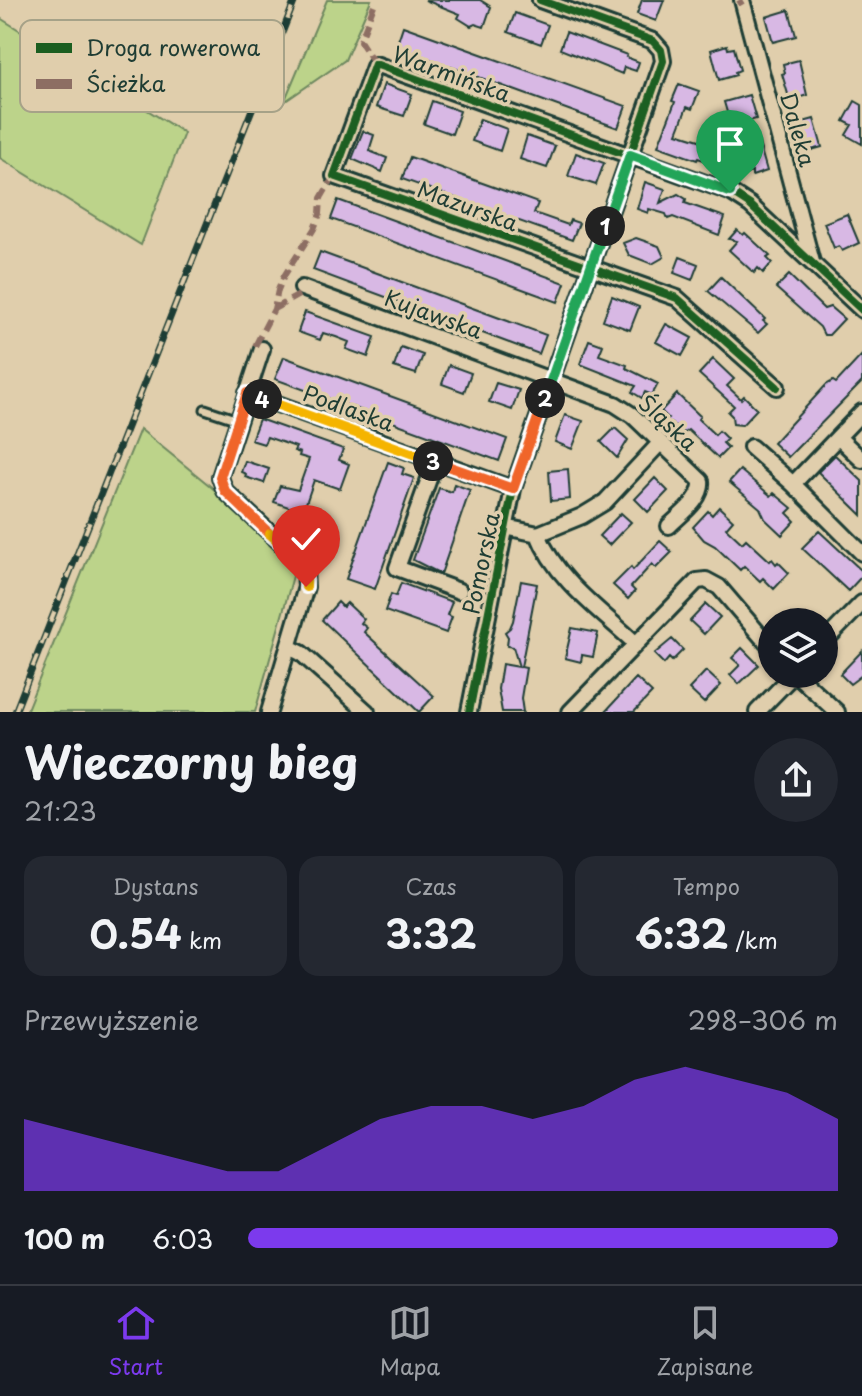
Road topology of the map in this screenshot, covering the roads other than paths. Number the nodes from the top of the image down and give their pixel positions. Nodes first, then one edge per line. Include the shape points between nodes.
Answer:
1 (540, 0) edge
2 (742, 2) edge
3 (630, 155) junction
4 (334, 176) joint
5 (799, 212) junction
6 (774, 227) junction
7 (813, 264) junction
8 (591, 268) junction
9 (302, 288) dead end
10 (862, 310) edge
11 (262, 349) dead end
12 (552, 379) junction
13 (777, 387) dead end
14 (247, 393) junction
15 (205, 409) dead end
16 (862, 412) edge
17 (238, 420) junction
18 (838, 437) junction
19 (660, 443) junction
20 (751, 447) dead end
21 (862, 460) edge
22 (435, 462) junction
23 (793, 484) junction
24 (513, 489) junction
25 (669, 526) dead end
26 (505, 527) junction
27 (538, 534) junction
28 (862, 553) edge
29 (459, 591) dead end
30 (862, 603) edge
31 (838, 628) edge
32 (758, 633) edge
33 (635, 643) junction
34 (289, 647) junction
35 (781, 688) edge
36 (810, 688) edge
37 (269, 712) edge
38 (367, 712) edge
39 (469, 712) edge
40 (570, 712) edge
41 (757, 712) edge
42 (837, 712) edge

1 - 3 street, Pomorska via 653,41 661,50 663,61
2 - 5 street, Daleka
3 - 4 street, Warmińska via 375,64
3 - 6 street via 730,192
3 - 8 street, Pomorska
4 - 8 street, Mazurska
5 - 6 street via 790,224
5 - 7 street, Daleka
6 - 7 street
7 - 10 street
8 - 12 street, Pomorska
8 - 13 street, Mazurska via 677,298
9 - 12 street, Kujawska
11 - 14 street
12 - 19 street, Śląska via 615,404
12 - 24 street, Pomorska
14 - 17 street
14 - 22 street, Podlaska
15 - 17 lane
16 - 18 street
17 - 34 street via 221,469 222,484 305,570 306,587
18 - 21 street
18 - 23 street
19 - 25 street, Śląska via 702,487
19 - 27 street via 605,502
20 - 23 street
22 - 24 street, Podlaska
22 - 29 street via 397,568
23 - 28 street
24 - 26 street, Pomorska
26 - 27 street
26 - 39 street, Pomorska
27 - 33 street via 560,571
30 - 31 street
32 - 33 street via 719,587 706,580 690,587
33 - 40 street
34 - 37 street
34 - 38 street
35 - 41 street
36 - 42 street

